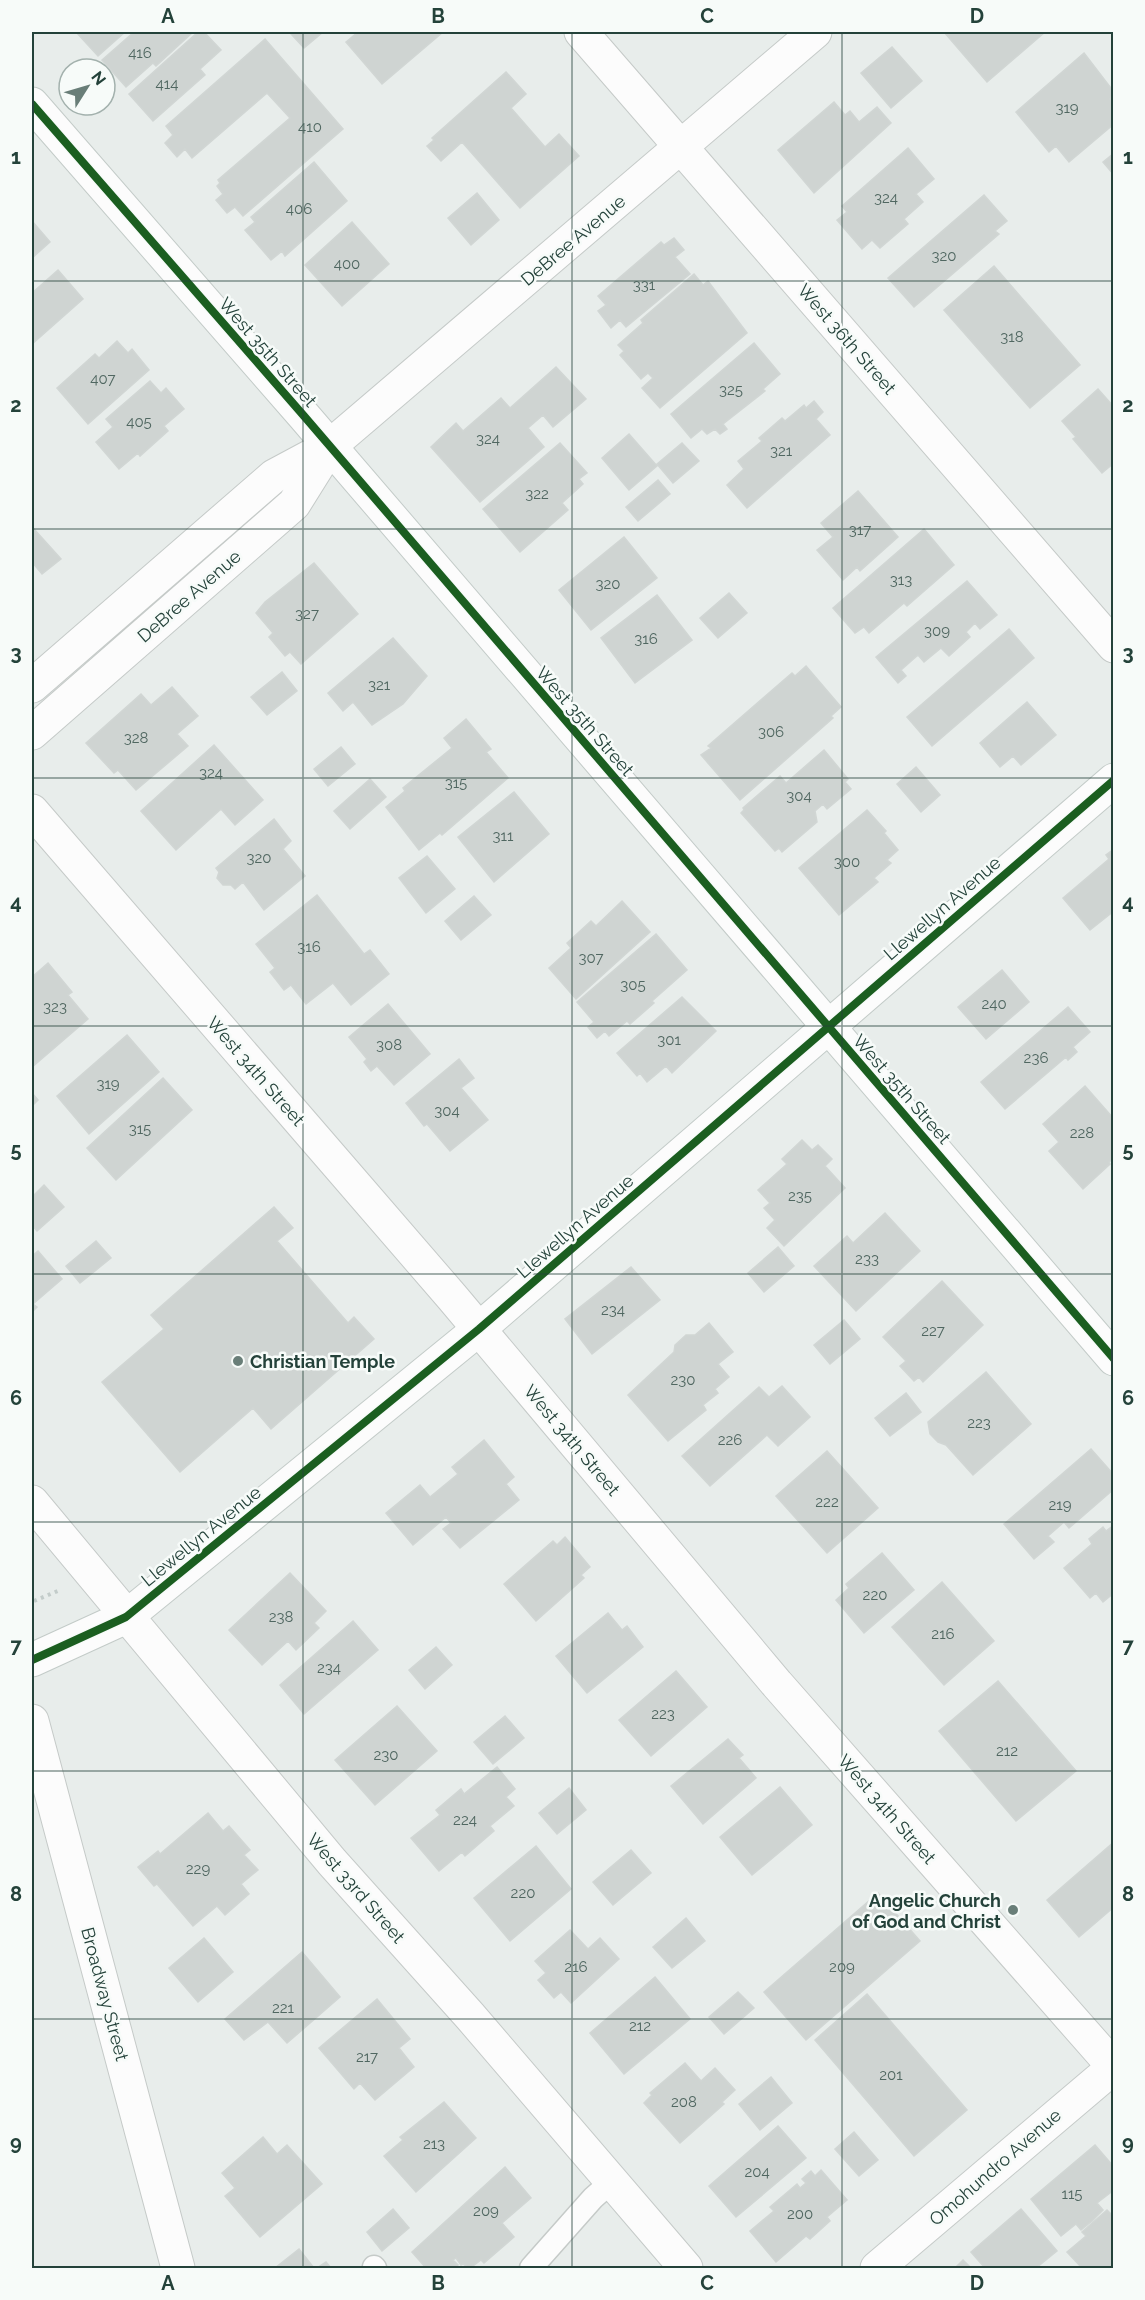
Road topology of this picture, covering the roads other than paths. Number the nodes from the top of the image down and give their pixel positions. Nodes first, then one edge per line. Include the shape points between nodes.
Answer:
1 (581, 32) edge
2 (815, 32) edge
3 (32, 104) edge
4 (682, 148) junction
5 (330, 446) junction
6 (1113, 646) edge
7 (32, 686) edge
8 (32, 733) edge
9 (1113, 780) edge
10 (32, 811) edge
11 (828, 1026) junction
12 (479, 1329) junction
13 (1113, 1359) edge
14 (32, 1502) edge
15 (126, 1617) junction
16 (32, 1660) edge
17 (32, 1721) edge
18 (1113, 2067) edge
19 (611, 2182) junction
20 (178, 2268) edge
21 (531, 2268) edge
22 (686, 2268) edge
23 (877, 2268) edge

1 - 4 street, West 36th Street
2 - 4 street, DeBree Avenue
3 - 5 street, West 35th Street
4 - 5 street, DeBree Avenue
4 - 6 street, West 36th Street
5 - 7 street, DeBree Avenue via 274,476
5 - 8 street, DeBree Avenue via 294,504
5 - 11 street, West 35th Street
9 - 11 street, Llewellyn Avenue
10 - 12 street, West 34th Street
11 - 12 street, Llewellyn Avenue
11 - 13 street, West 35th Street
12 - 15 street, Llewellyn Avenue
12 - 18 street, West 34th Street via 777,1684
14 - 15 street, West 33rd Street
15 - 16 street, Llewellyn Avenue
15 - 19 street, West 33rd Street via 332,1862
17 - 20 street, Broadway Street
18 - 23 street, Omohundro Avenue
19 - 21 lane
19 - 22 street, West 33rd Street

